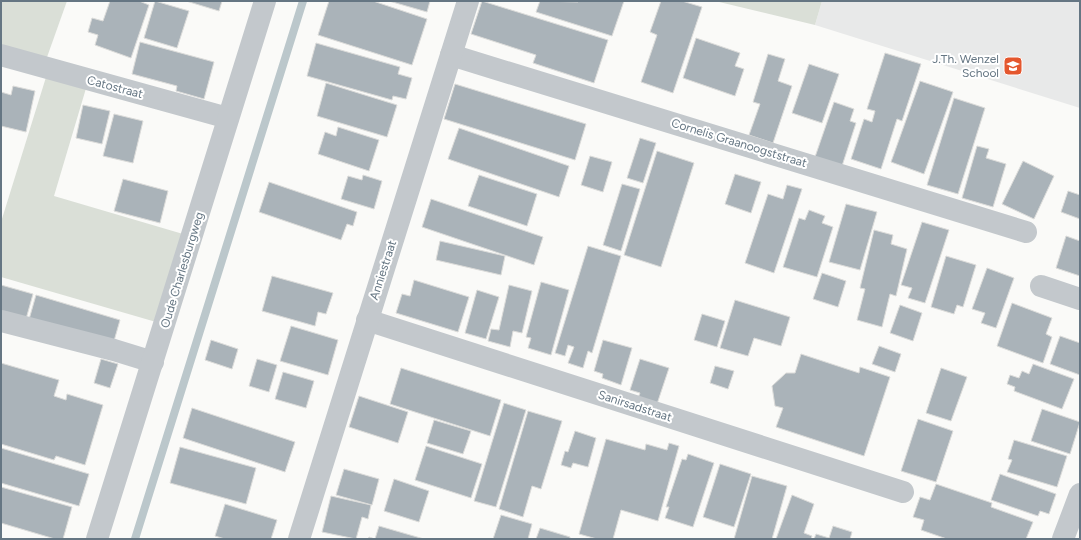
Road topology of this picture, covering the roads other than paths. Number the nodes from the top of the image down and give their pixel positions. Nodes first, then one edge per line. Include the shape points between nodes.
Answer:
1 (264, 1) edge
2 (468, 1) edge
3 (451, 55) junction
4 (1, 56) edge
5 (228, 118) junction
6 (1026, 232) dead end
7 (1041, 286) dead end
8 (1080, 299) edge
9 (367, 320) junction
10 (1, 321) edge
11 (153, 362) junction
12 (903, 492) dead end
13 (1080, 494) edge
14 (97, 539) edge
15 (298, 539) edge
16 (1063, 539) edge

1 - 5 street, Oude Charlesburgweg
2 - 3 street, Anniestraat
3 - 6 street, Cornelis Graanoogststraat
3 - 9 street, Anniestraat
4 - 5 street, Catostraat
5 - 11 street, Oude Charlesburgweg
7 - 8 street
9 - 12 street, Sanirsadstraat
9 - 15 street, Anniestraat
10 - 11 street
11 - 14 street, Oude Charlesburgweg
13 - 16 street

